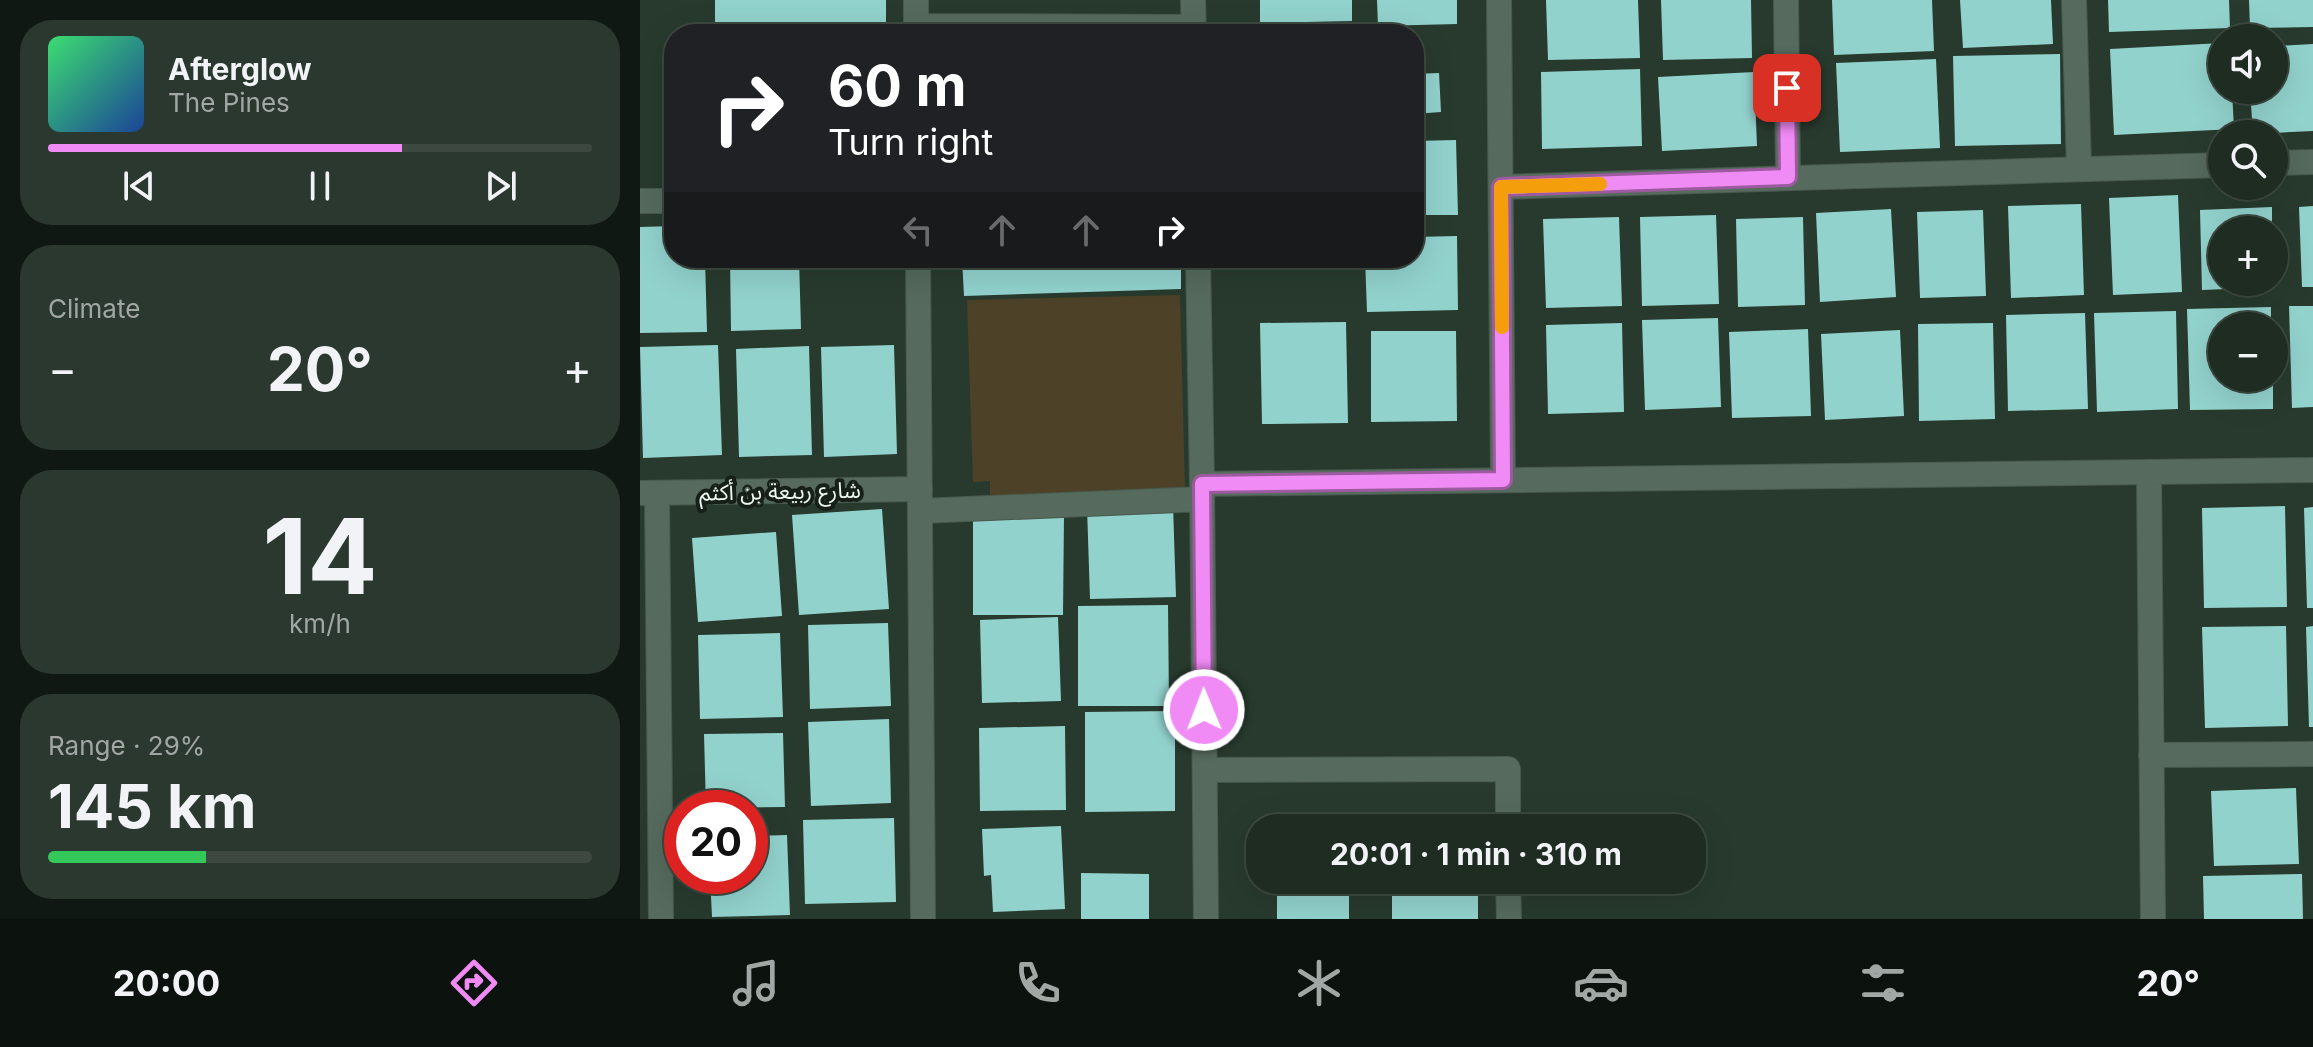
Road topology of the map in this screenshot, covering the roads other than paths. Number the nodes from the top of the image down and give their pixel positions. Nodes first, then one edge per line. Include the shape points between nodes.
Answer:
1 (916, 0) edge
2 (1193, 0) edge
3 (1499, 0) edge
4 (1786, 0) edge
5 (2074, 0) edge
6 (916, 24) edge
7 (1194, 24) edge
8 (2313, 162) edge
9 (2288, 163) edge
10 (2208, 165) edge
11 (2079, 169) junction
12 (1788, 177) junction
13 (1501, 187) junction
14 (640, 201) edge
15 (664, 201) edge
16 (918, 268) edge
17 (1198, 268) edge
18 (2313, 470) edge
19 (2149, 474) junction
20 (1503, 480) junction
21 (1202, 491) junction
22 (649, 493) edge
23 (920, 500) junction
24 (2313, 754) edge
25 (2151, 755) junction
26 (1205, 770) junction
27 (1508, 814) edge
28 (1508, 894) edge
29 (661, 919) edge
30 (923, 919) edge
31 (1206, 919) edge
32 (1509, 919) edge
33 (2153, 919) edge

1 - 6 lane
2 - 7 lane
3 - 13 lane
4 - 12 lane
5 - 11 lane
8 - 9 lane
10 - 11 lane
11 - 12 lane
12 - 13 lane
13 - 20 lane
14 - 15 lane
16 - 23 lane
17 - 21 lane
18 - 19 lane, شارع ربيعة بن أكثم
19 - 20 lane, شارع ربيعة بن أكثم
19 - 25 lane
20 - 21 lane, شارع ربيعة بن أكثم
21 - 23 lane, شارع ربيعة بن أكثم
21 - 26 lane
22 - 23 lane, شارع ربيعة بن أكثم
22 - 29 lane
23 - 30 lane
24 - 25 lane
25 - 33 lane
26 - 27 lane via 1508,769
26 - 31 lane
28 - 32 lane

